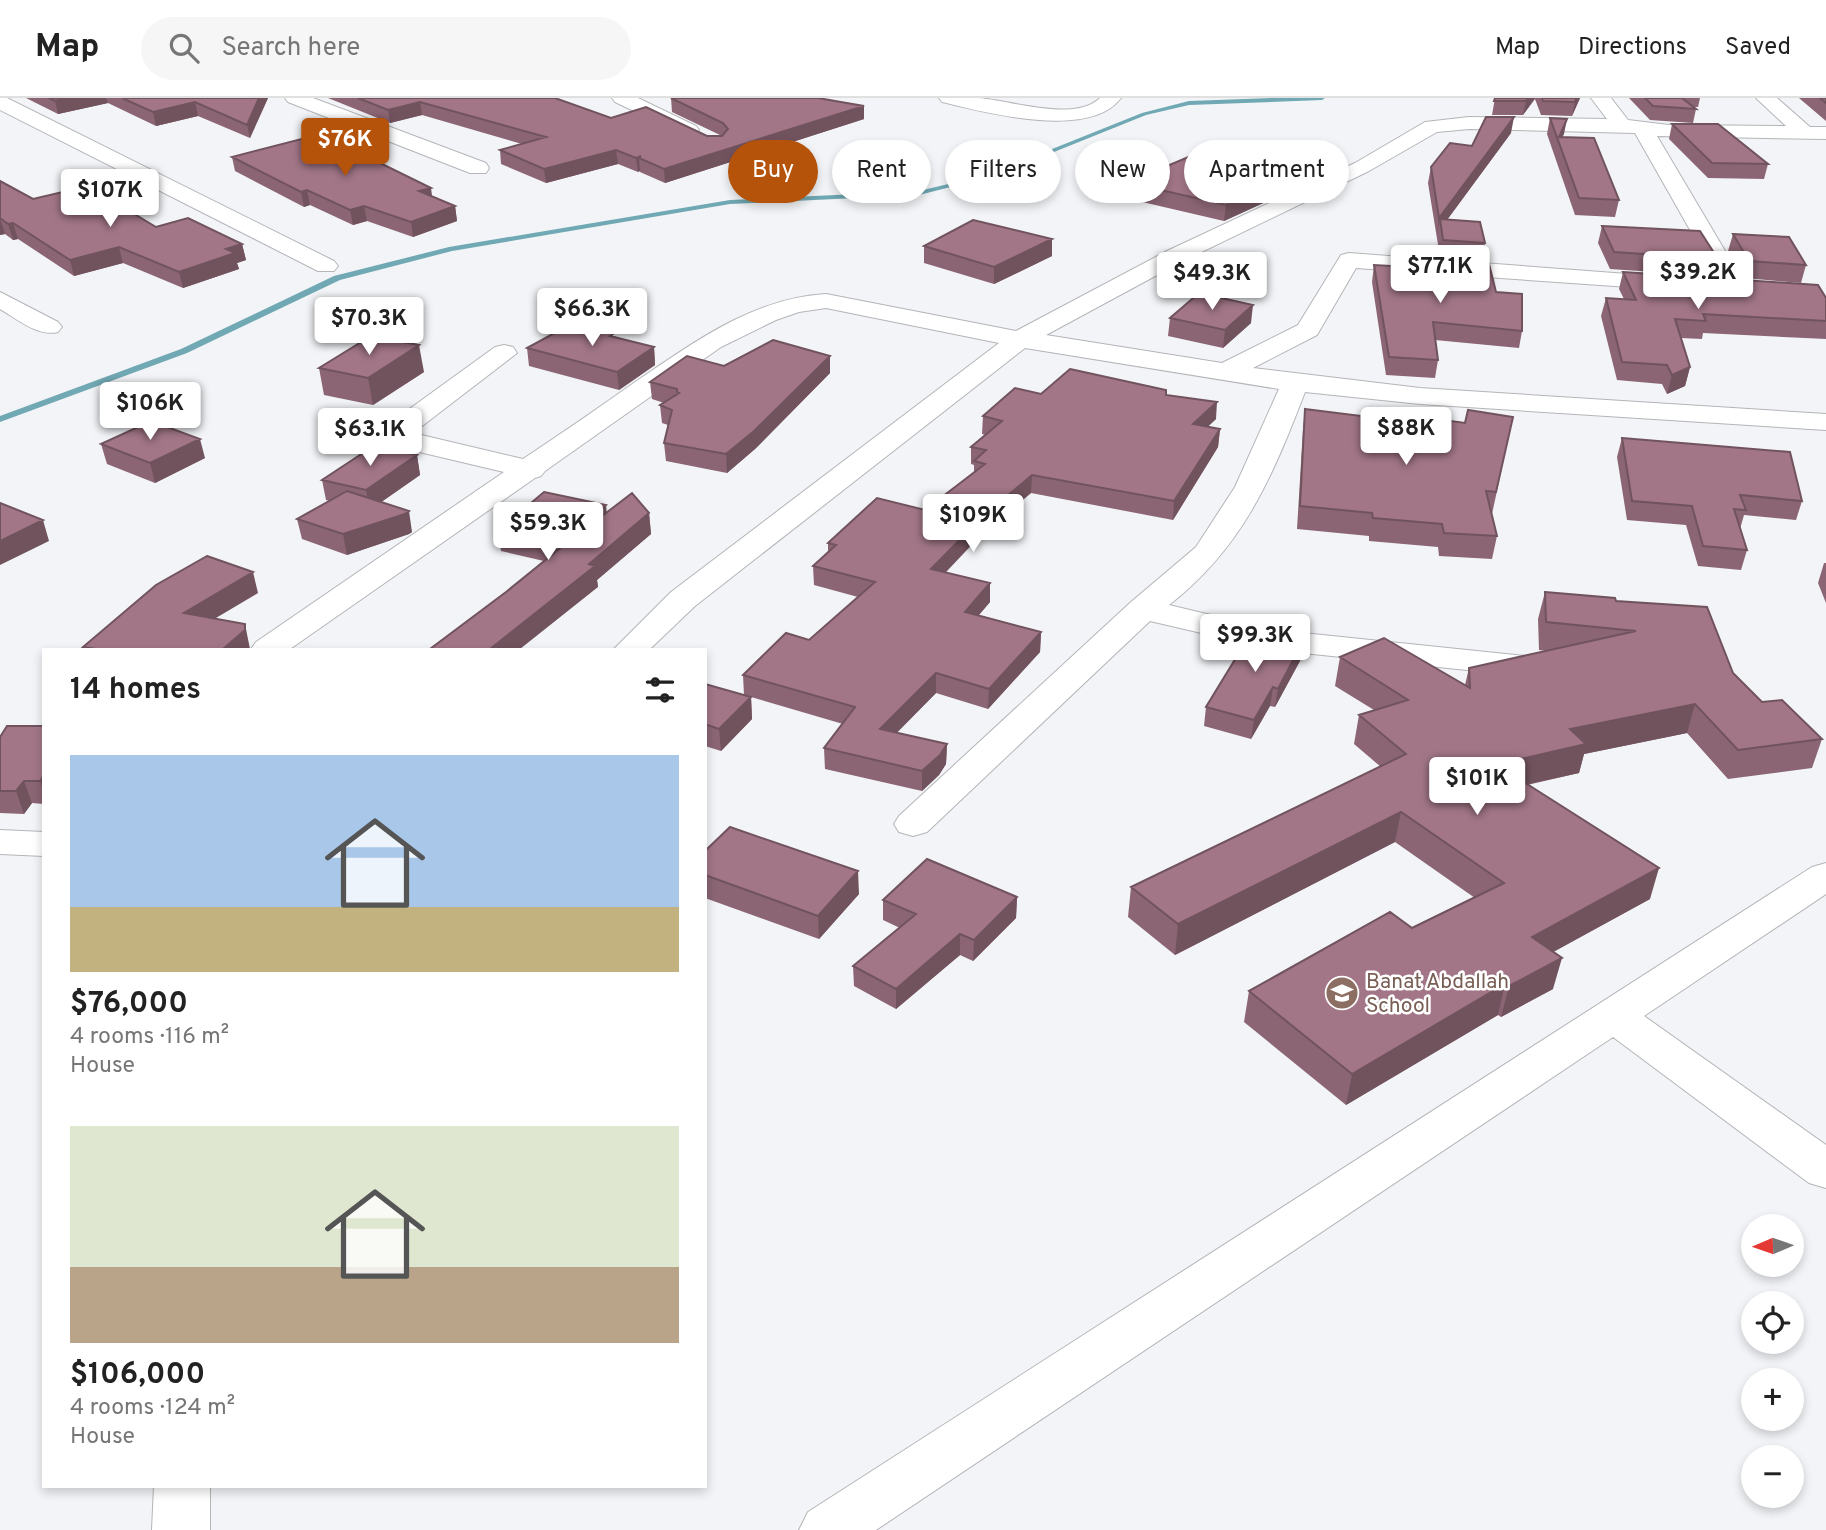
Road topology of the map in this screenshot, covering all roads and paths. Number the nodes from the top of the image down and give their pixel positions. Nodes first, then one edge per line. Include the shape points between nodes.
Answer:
1 (295, 98) edge
2 (622, 98) edge
3 (949, 98) edge
4 (1111, 98) edge
5 (1601, 98) edge
6 (1766, 98) edge
7 (0, 102) edge
8 (1633, 127) junction
9 (1805, 133) junction
10 (1826, 133) edge
11 (704, 137) edge
12 (478, 169) dead end
13 (326, 266) dead end
14 (1735, 288) junction
15 (1761, 290) edge
16 (0, 299) edge
17 (49, 327) dead end
18 (1020, 339) junction
19 (504, 353) dead end
20 (1225, 372) junction
21 (1295, 383) junction
22 (1826, 422) edge
23 (531, 470) junction
24 (1143, 609) junction
25 (269, 648) edge
26 (632, 648) edge
27 (1525, 666) edge
28 (913, 824) dead end
29 (0, 842) edge
30 (42, 844) edge
31 (1826, 876) edge
32 (1614, 1016) junction
33 (1826, 1170) edge
34 (182, 1488) edge
35 (181, 1530) edge
36 (828, 1530) edge

1 - 12 street
2 - 11 street
3 - 4 street via 1056,116 1091,113
5 - 8 street
6 - 9 street
7 - 13 street
8 - 9 street
8 - 14 street
8 - 18 street via 1432,126 1362,167 1218,233
9 - 10 street
14 - 15 street
14 - 20 street via 1349,260 1308,330
16 - 17 street
18 - 20 street
18 - 23 street via 826,301 787,305 712,342
18 - 26 street via 683,599
19 - 23 street via 400,429 398,436
20 - 21 street
21 - 22 street via 1434,397
21 - 24 street via 1260,469 1214,547
23 - 25 street
24 - 27 street via 1274,640
24 - 28 street
29 - 30 street
31 - 32 street
32 - 33 street
32 - 36 street
34 - 35 street

